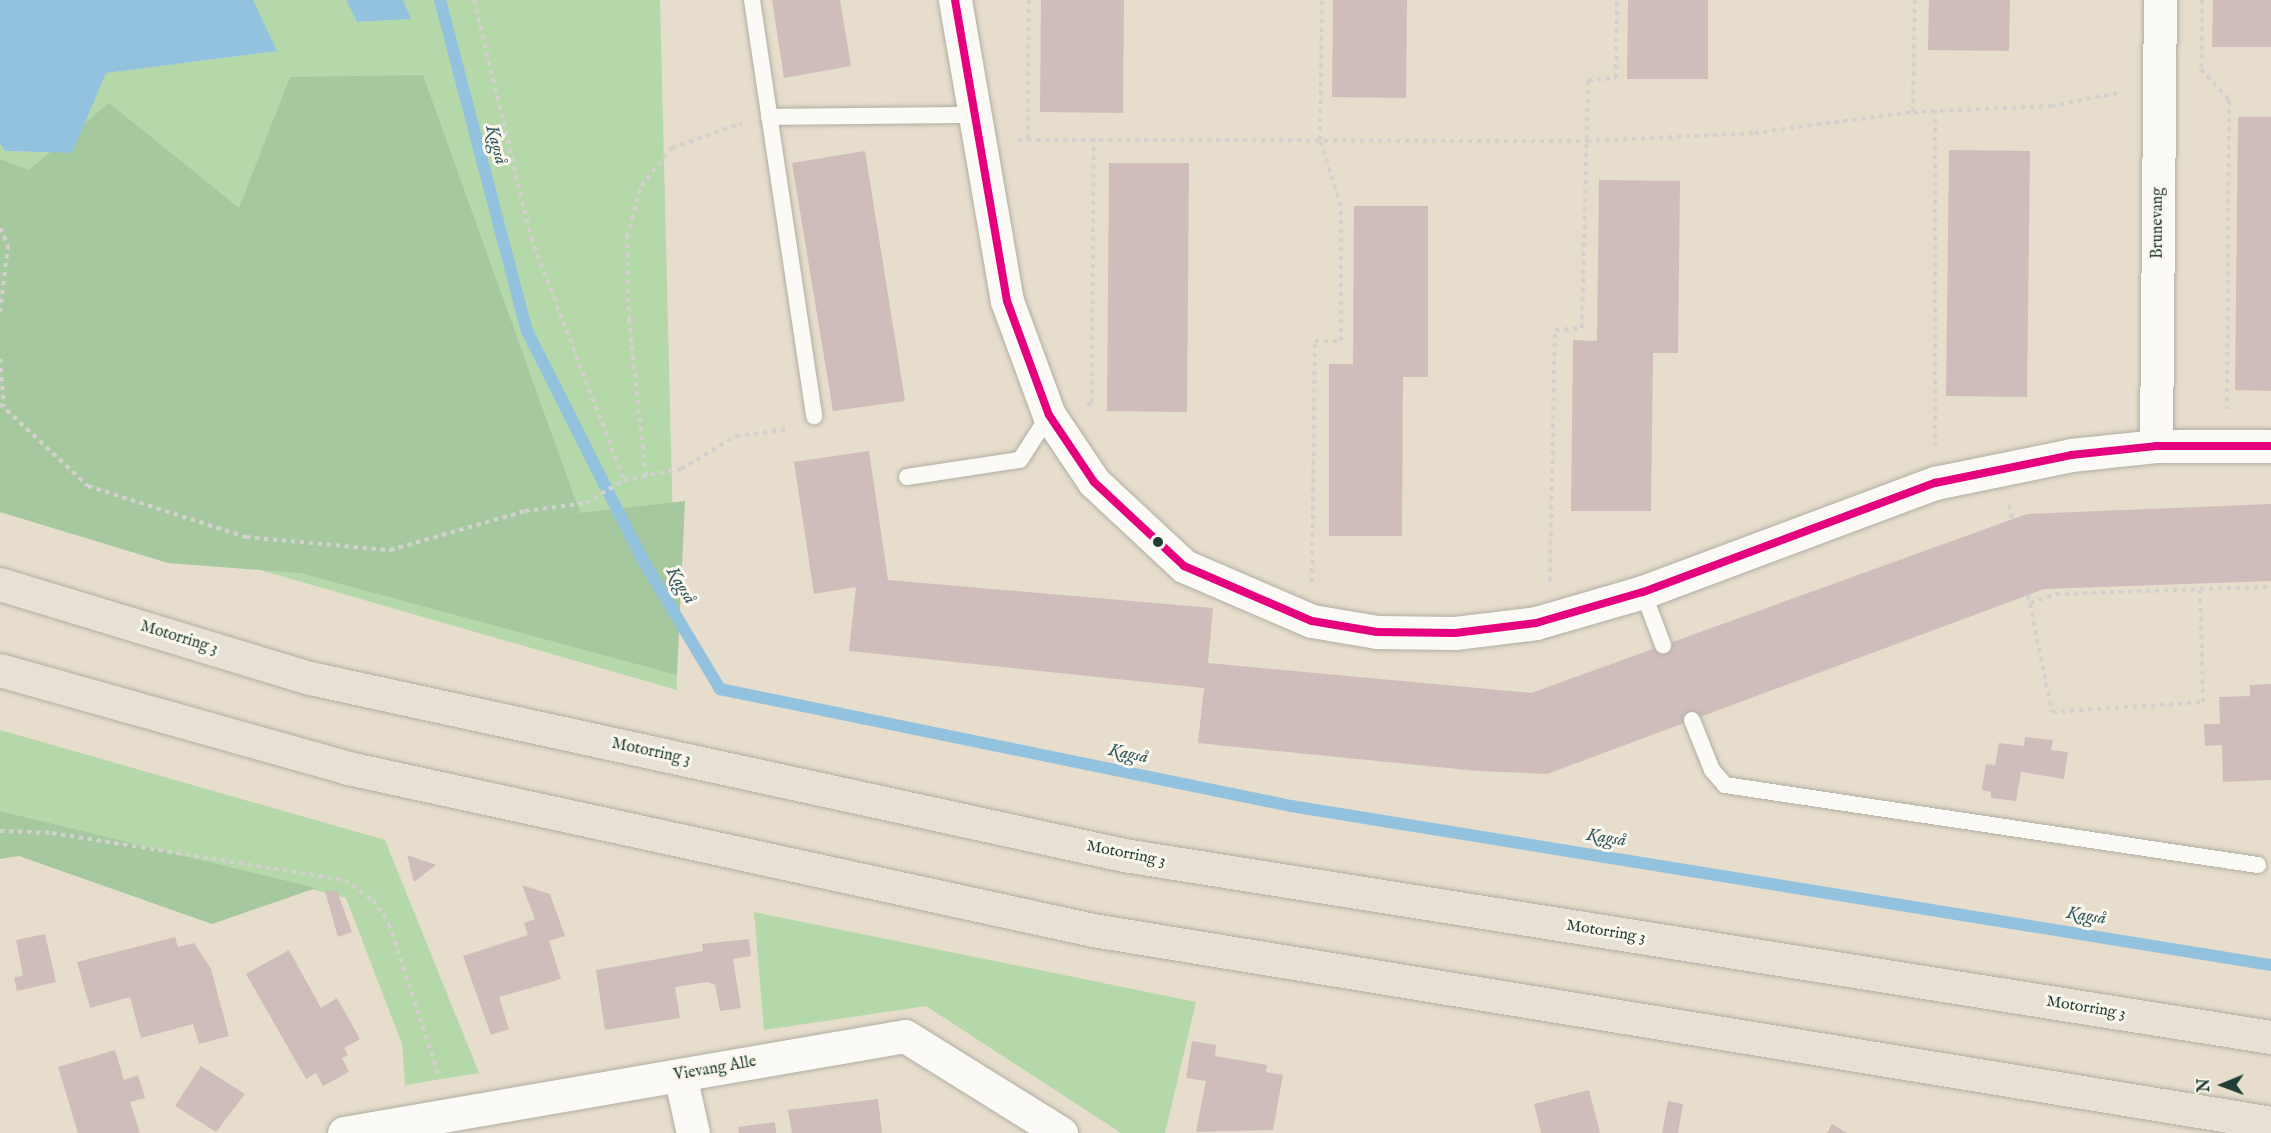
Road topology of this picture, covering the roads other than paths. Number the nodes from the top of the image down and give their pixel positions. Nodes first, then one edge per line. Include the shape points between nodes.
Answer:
1 (752, 0) edge
2 (955, 0) edge
3 (2160, 0) edge
4 (975, 115) junction
5 (769, 117) junction
6 (1049, 415) junction
7 (814, 416) road end
8 (2156, 446) junction
9 (2271, 446) edge
10 (907, 477) dead end
11 (0, 584) edge
12 (1643, 592) junction
13 (1663, 645) dead end
14 (0, 670) edge
15 (1692, 720) dead end
16 (2258, 865) dead end
17 (2271, 1037) edge
18 (680, 1074) junction
19 (2271, 1123) edge
20 (344, 1133) edge
21 (693, 1133) edge
22 (1061, 1133) edge

1 - 5 lane
2 - 4 street
3 - 8 street, Brunevang
4 - 5 lane
4 - 6 street via 1007,301
5 - 7 lane
6 - 10 lane via 1020,460
6 - 12 street via 1094,482 1184,566 1312,621 1377,632 1455,633 1549,618
8 - 9 street
8 - 12 street via 2071,455 1935,483
11 - 17 highway, Motorring 3 via 310,678 1124,855
12 - 13 lane
14 - 19 highway via 348,768 1093,930
15 - 16 lane via 1712,770 1725,784
18 - 20 street, Vievang Alle
18 - 21 street
18 - 22 street, Vievang Alle via 905,1036

